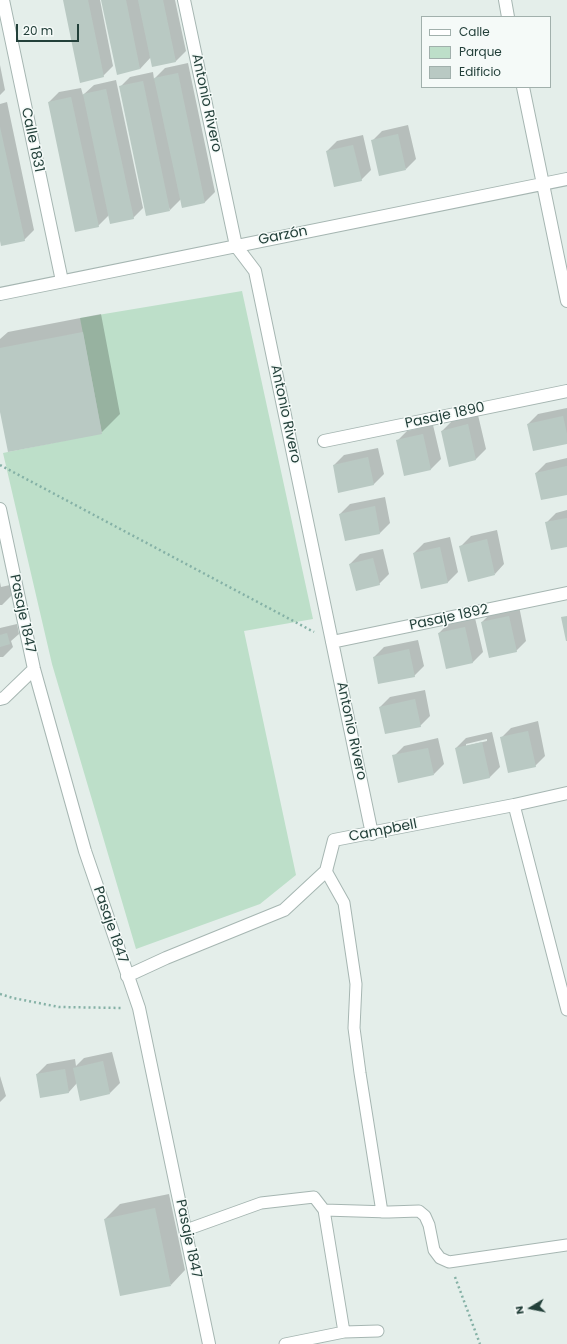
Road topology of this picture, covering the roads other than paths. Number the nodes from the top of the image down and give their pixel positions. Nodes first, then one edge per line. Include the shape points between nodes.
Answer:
1 (3, 0) edge
2 (184, 0) edge
3 (505, 0) edge
4 (508, 16) edge
5 (523, 88) edge
6 (567, 179) edge
7 (543, 184) junction
8 (236, 246) junction
9 (62, 281) junction
10 (0, 294) edge
11 (567, 301) edge
12 (567, 391) edge
13 (324, 441) dead end
14 (0, 509) edge
15 (4, 551) edge
16 (567, 593) edge
17 (332, 642) junction
18 (34, 669) junction
19 (0, 699) edge
20 (567, 793) edge
21 (514, 805) junction
22 (372, 834) junction
23 (326, 871) junction
24 (127, 976) junction
25 (567, 1010) edge
26 (324, 1210) junction
27 (382, 1212) junction
28 (186, 1230) junction
29 (567, 1245) edge
30 (378, 1331) dead end
31 (344, 1332) junction
32 (209, 1344) edge
33 (285, 1344) edge

1 - 9 street, Calle 1831
2 - 8 street, Antonio Rivero
3 - 4 street
5 - 7 street
6 - 7 street, Garzón
7 - 8 street, Garzón
7 - 11 street
8 - 9 street, Garzón
8 - 17 street, Antonio Rivero via 255,271
9 - 10 street, Garzón
12 - 13 street, Pasaje 1890
14 - 15 street, Pasaje 1847
15 - 18 street, Pasaje 1847
16 - 17 street, Pasaje 1892
17 - 22 street, Antonio Rivero
18 - 19 street
18 - 24 street, Pasaje 1847 via 85,850
20 - 21 street, Campbell
21 - 22 street, Campbell
21 - 25 lane
22 - 23 street, Campbell via 334,840
23 - 24 street via 284,910
23 - 27 lane via 344,903 356,984 354,1028
24 - 28 street, Pasaje 1847 via 139,1008
26 - 27 lane
26 - 28 lane via 314,1198 260,1203
26 - 31 lane
27 - 29 lane via 419,1211 429,1225 434,1250 440,1258 449,1262
28 - 32 street, Pasaje 1847
30 - 31 lane
31 - 33 lane

